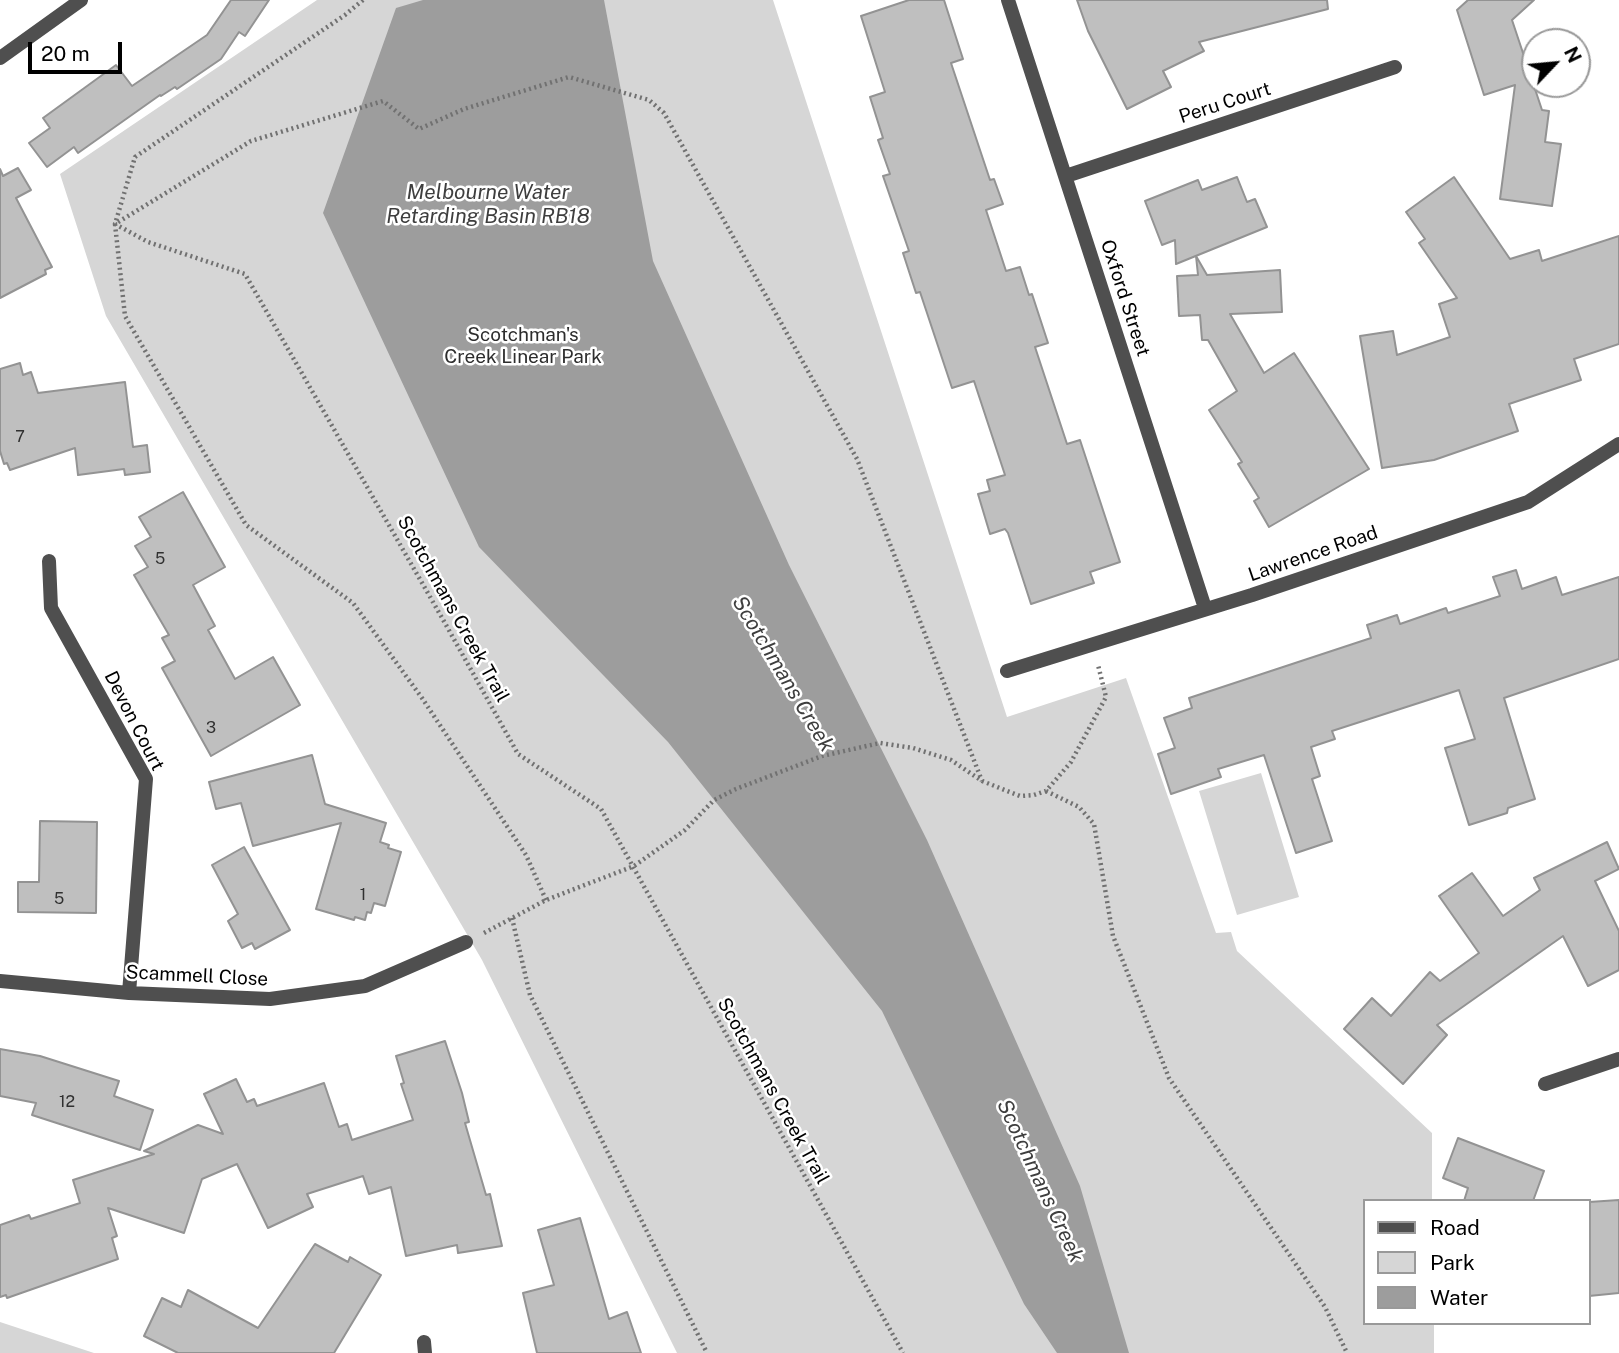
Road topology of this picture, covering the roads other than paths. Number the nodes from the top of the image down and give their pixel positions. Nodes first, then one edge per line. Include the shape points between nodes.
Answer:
1 (81, 0) edge
2 (1008, 0) edge
3 (0, 58) edge
4 (1395, 66) dead end
5 (1066, 177) junction
6 (1619, 444) edge
7 (49, 561) dead end
8 (1205, 608) junction
9 (1007, 671) dead end
10 (466, 942) road end
11 (0, 981) edge
12 (129, 993) junction
13 (1619, 1059) edge
14 (1545, 1084) dead end

1 - 3 street
2 - 5 street, Oxford Street
4 - 5 street, Peru Court
5 - 8 street, Oxford Street
6 - 8 street, Lawrence Road via 1528,502
7 - 12 street, Devon Court via 51,608 146,779
8 - 9 street, Lawrence Road
10 - 12 street, Scammell Close via 365,986 270,999
11 - 12 street, Scammell Close
13 - 14 street

